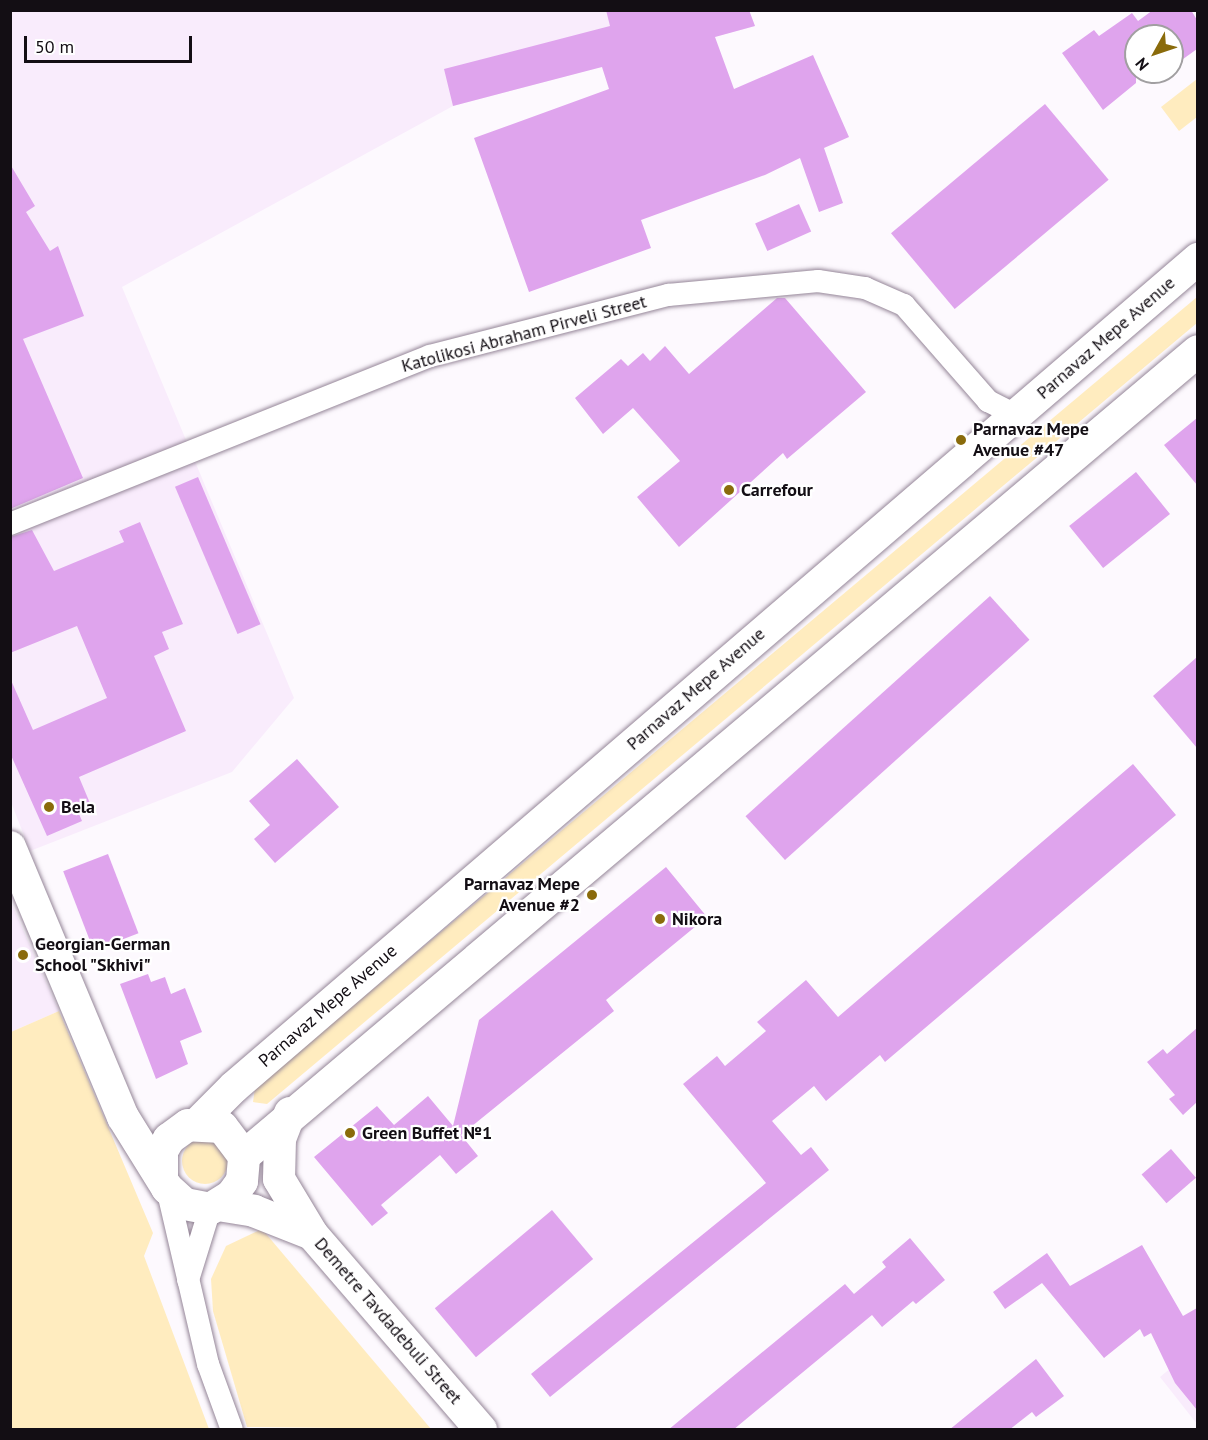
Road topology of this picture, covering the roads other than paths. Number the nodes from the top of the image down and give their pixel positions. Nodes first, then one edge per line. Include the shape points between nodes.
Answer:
1 (1197, 259) edge
2 (1197, 351) edge
3 (1016, 415) junction
4 (10, 524) edge
5 (10, 847) edge
6 (290, 1113) junction
7 (123, 1117) junction
8 (188, 1126) junction
9 (244, 1160) junction
10 (164, 1183) junction
11 (281, 1189) junction
12 (214, 1207) junction
13 (312, 1234) junction
14 (188, 1280) junction
15 (232, 1430) edge
16 (481, 1430) edge

1 - 3 main road, Parnavaz Mepe Avenue
2 - 6 main road
3 - 4 street, Katolikosi Abraham Pirveli Street via 988,401 904,305 865,288 818,281 668,295 430,356
3 - 8 main road, Parnavaz Mepe Avenue
5 - 7 main road
6 - 9 main road
6 - 11 main road via 279,1148
7 - 8 main road
7 - 10 main road
8 - 9 main road via 222,1127
8 - 10 main road via 162,1151
9 - 11 main road
9 - 12 main road via 237,1188
10 - 12 main road via 185,1204
10 - 14 street
11 - 13 main road
12 - 13 main road, Demetre Tavdadebuli Street via 254,1211
12 - 14 street
13 - 16 main road, Demetre Tavdadebuli Street
14 - 15 street via 208,1364

